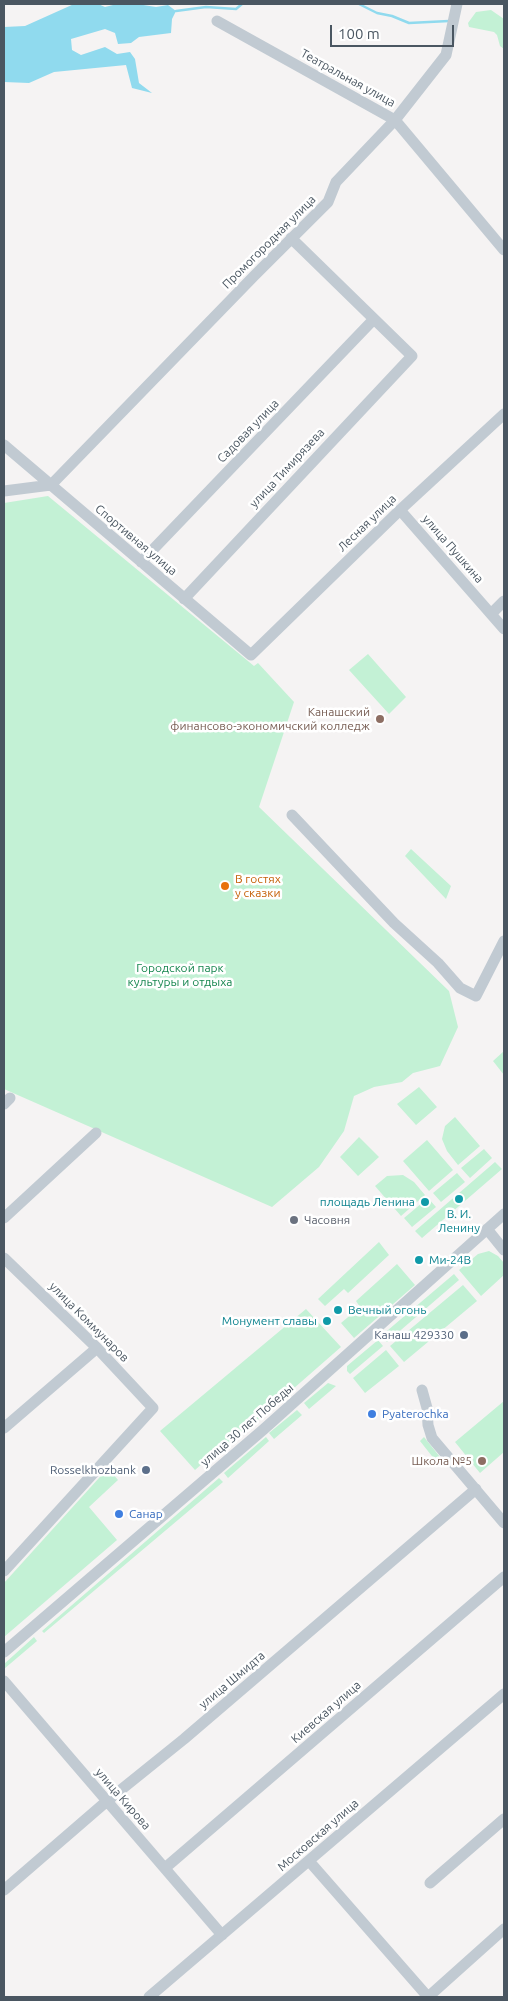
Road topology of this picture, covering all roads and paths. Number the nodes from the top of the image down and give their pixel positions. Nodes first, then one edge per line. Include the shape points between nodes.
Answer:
1 (457, 4) edge
2 (217, 22) dead end
3 (395, 120) junction
4 (291, 238) junction
5 (504, 250) edge
6 (374, 319) junction
7 (504, 414) edge
8 (4, 445) edge
9 (51, 486) junction
10 (4, 491) edge
11 (400, 510) junction
12 (141, 562) junction
13 (184, 599) junction
14 (504, 601) edge
15 (491, 614) junction
16 (504, 629) edge
17 (251, 654) joint
18 (292, 815) dead end
19 (504, 941) edge
20 (96, 1133) dead end
21 (504, 1214) edge
22 (4, 1218) edge
23 (487, 1229) junction
24 (504, 1250) edge
25 (4, 1258) edge
26 (97, 1348) junction
27 (422, 1390) dead end
28 (4, 1428) edge
29 (476, 1490) junction
30 (504, 1522) edge
31 (4, 1571) edge
32 (504, 1577) edge
33 (4, 1652) edge
34 (4, 1681) edge
35 (504, 1694) edge
36 (107, 1802) junction
37 (504, 1819) edge
38 (309, 1861) junction
39 (165, 1868) junction
40 (430, 1883) dead end
41 (4, 1890) edge
42 (504, 1929) edge
43 (222, 1935) junction
44 (149, 1997) edge
45 (428, 1997) edge

1 - 3 street, Промогородная улица via 446,55
2 - 3 street, Театральная улица
3 - 4 street, Промогородная улица via 336,182 328,202
3 - 5 street, Театральная улица
4 - 6 street
4 - 9 street, Промогородная улица
6 - 12 street, Садовая улица
6 - 13 street, улица Тимирязева via 412,356
7 - 11 street, Лесная улица
8 - 9 street, Спортивная улица
9 - 10 street
9 - 12 street, Спортивная улица
11 - 15 street, улица Пушкина
11 - 17 street, Лесная улица
12 - 13 street, Спортивная улица
13 - 17 street, Спортивная улица
14 - 15 street
15 - 16 street, улица Пушкина
18 - 19 street via 403,933 438,963 457,985 476,996
20 - 22 street
21 - 23 street, улица 30 лет Победы
23 - 24 street
23 - 33 street, улица 30 лет Победы via 264,1430
25 - 26 street, улица Коммунаров
26 - 28 street
26 - 31 street, улица Коммунаров via 153,1408
27 - 29 street via 432,1438
29 - 30 street
29 - 36 street, улица Шмидта
32 - 39 street, Киевская улица
34 - 36 street, улица Кирова
35 - 38 street, Московская улица
36 - 39 street, улица Кирова
36 - 41 street, улица Шмидта
37 - 40 street
38 - 43 street, Московская улица
38 - 45 street
39 - 43 street, улица Кирова
42 - 45 street
43 - 44 street, Московская улица

